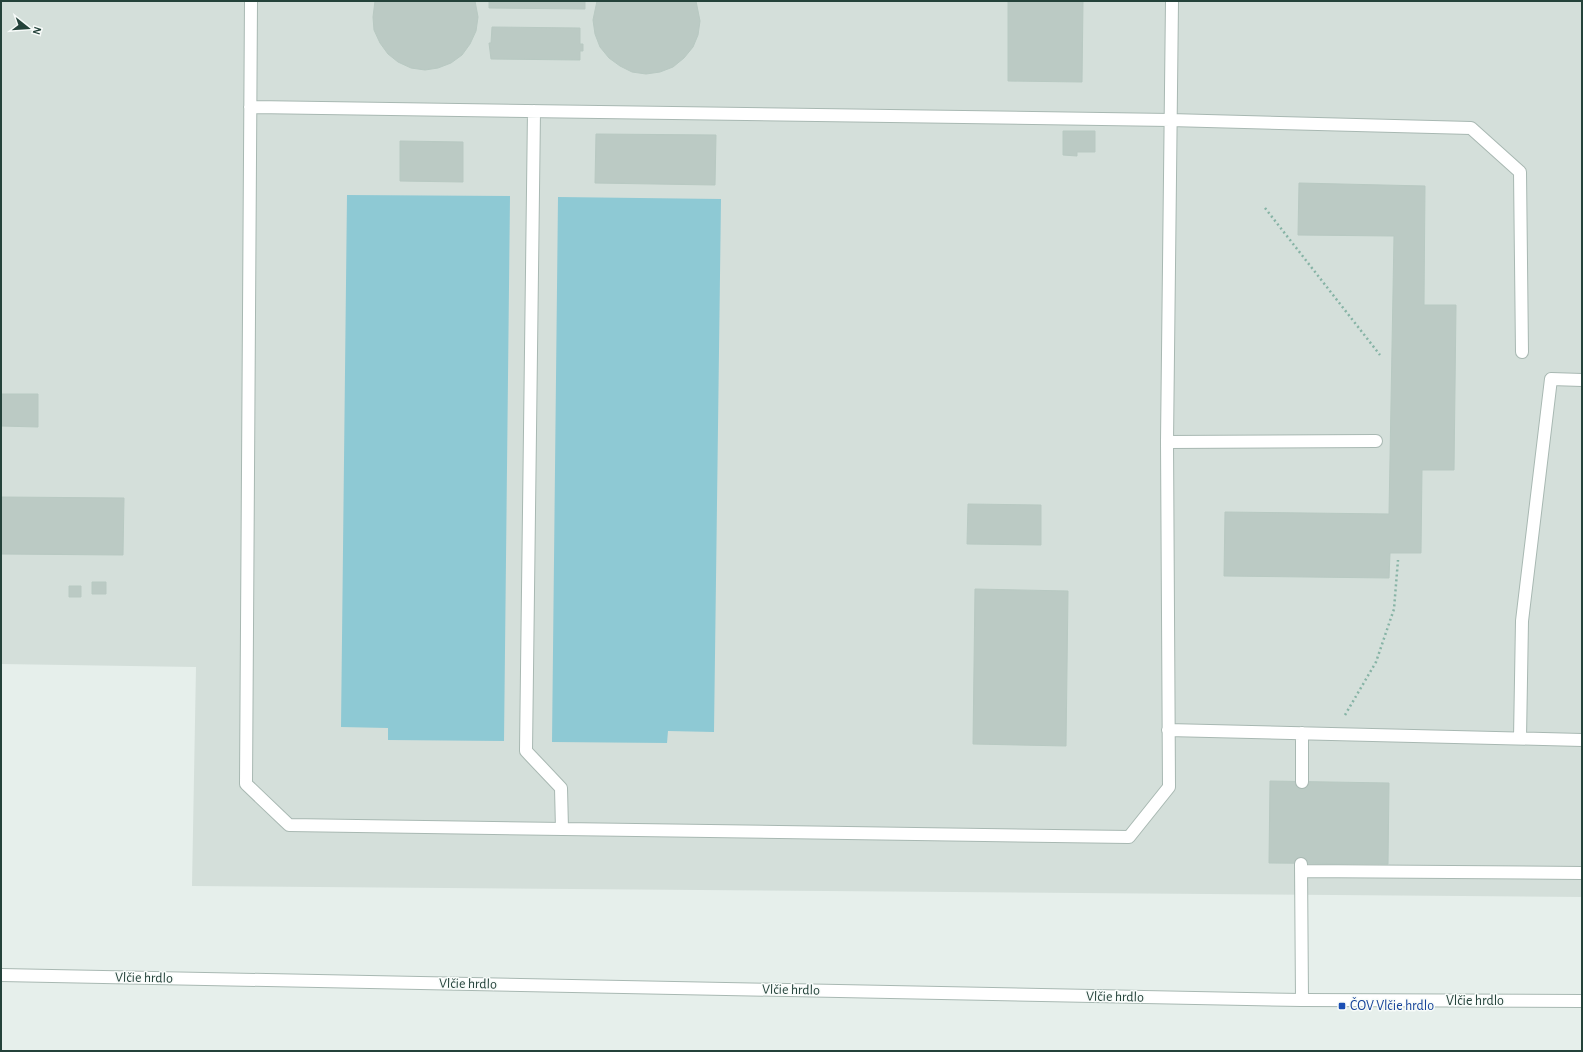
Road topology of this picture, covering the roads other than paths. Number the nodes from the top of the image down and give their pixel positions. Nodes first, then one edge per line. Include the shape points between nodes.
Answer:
1 (251, 1) edge
2 (1172, 1) edge
3 (250, 107) junction
4 (534, 111) junction
5 (1170, 120) junction
6 (1522, 352) dead end
7 (1582, 380) edge
8 (1376, 441) dead end
9 (1167, 442) junction
10 (1168, 730) junction
11 (1302, 733) junction
12 (1520, 738) junction
13 (1582, 740) edge
14 (1302, 782) dead end
15 (562, 829) junction
16 (1582, 873) edge
17 (1, 975) edge
18 (1302, 1000) junction
19 (1582, 1002) edge

1 - 3 street
2 - 5 street
3 - 4 street
3 - 15 street via 246,784 289,825
4 - 5 street
4 - 15 street via 526,751 561,788
5 - 6 street via 1471,128 1520,172
5 - 9 street
7 - 12 street via 1551,379 1522,622
8 - 9 street
9 - 10 street
10 - 11 street
10 - 15 street via 1169,787 1129,836
11 - 12 street
11 - 14 street
12 - 13 street
16 - 18 street via 1301,867
17 - 18 street, Vlčie hrdlo
18 - 19 street, Vlčie hrdlo

